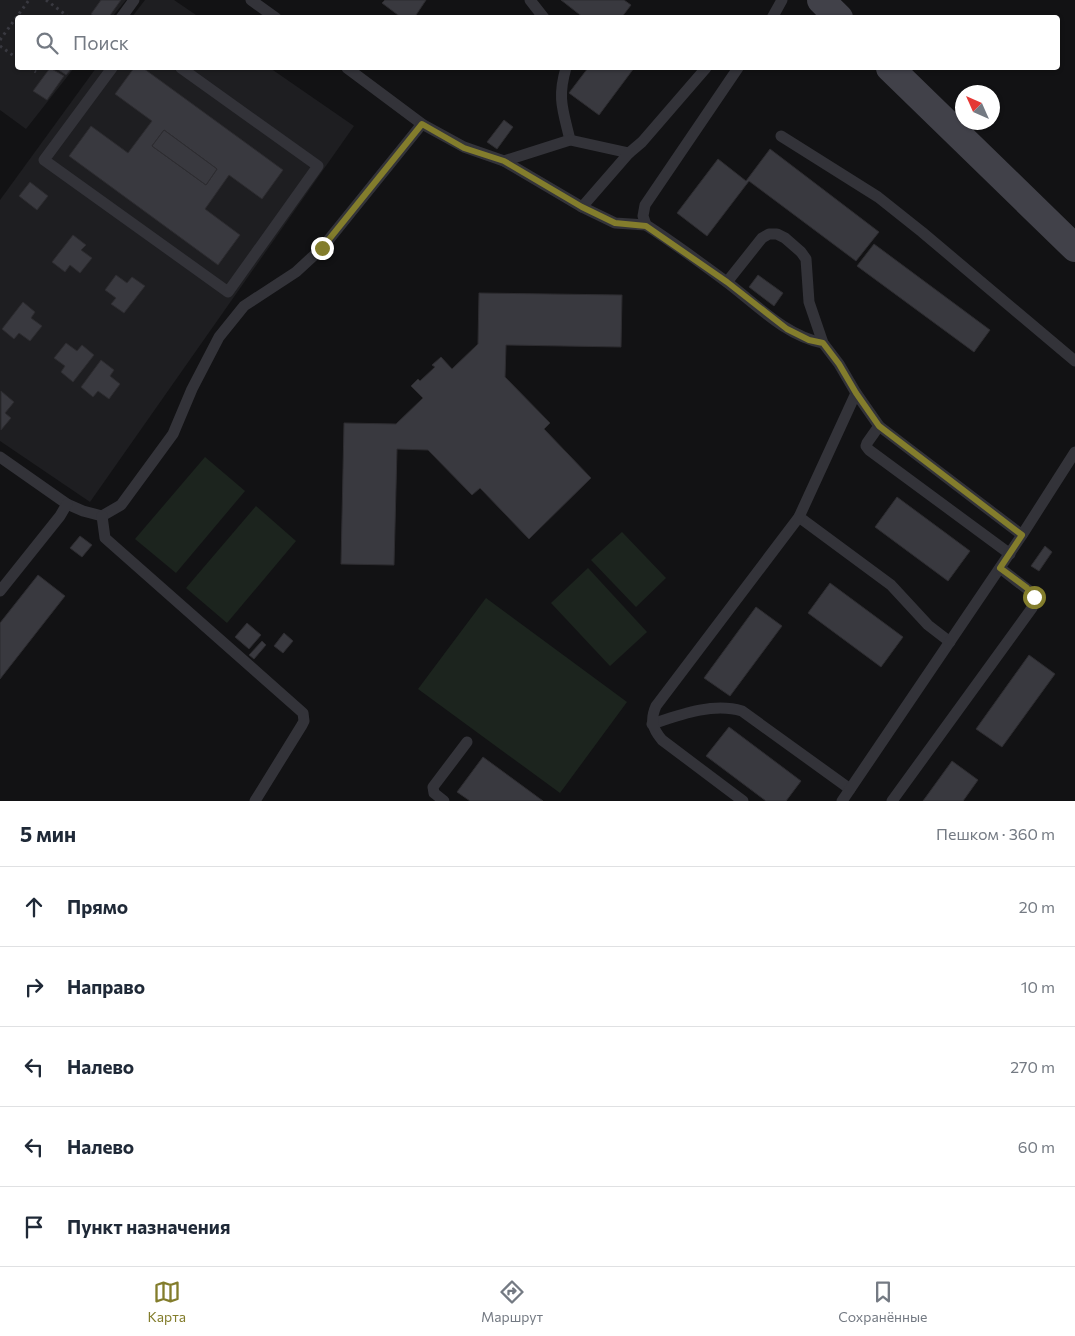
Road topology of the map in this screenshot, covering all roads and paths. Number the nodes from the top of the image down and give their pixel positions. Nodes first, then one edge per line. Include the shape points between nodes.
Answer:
1 (29, 0) edge
2 (46, 0) edge
3 (134, 0) edge
4 (251, 0) edge
5 (530, 0) edge
6 (782, 0) edge
7 (821, 0) edge
8 (19, 15) edge
9 (66, 15) edge
10 (123, 15) edge
11 (272, 15) edge
12 (542, 15) edge
13 (774, 15) edge
14 (836, 15) edge
15 (15, 21) edge
16 (0, 40) edge
17 (0, 46) edge
18 (15, 57) edge
19 (32, 70) edge
20 (111, 70) edge
21 (184, 70) edge
22 (349, 70) edge
23 (565, 70) edge
24 (704, 70) edge
25 (737, 70) edge
26 (892, 70) edge
27 (36, 72) dead end
28 (422, 124) junction
29 (781, 136) dead end
30 (570, 140) junction
31 (629, 153) junction
32 (504, 161) junction
33 (582, 207) junction
34 (646, 226) junction
35 (1075, 248) edge
36 (727, 282) junction
37 (228, 292) junction
38 (244, 306) junction
39 (823, 343) junction
40 (1075, 361) edge
41 (856, 393) junction
42 (879, 426) junction
43 (1075, 452) edge
44 (0, 457) edge
45 (67, 504) junction
46 (102, 516) junction
47 (799, 517) junction
48 (1022, 535) junction
49 (1010, 554) junction
50 (1000, 568) junction
51 (0, 591) edge
52 (950, 642) junction
53 (652, 724) junction
54 (467, 742) dead end
55 (850, 790) junction
56 (255, 801) edge
57 (444, 801) edge
58 (743, 801) edge
59 (842, 801) edge
60 (892, 801) edge

1 - 8 path
2 - 9 path
3 - 10 lane
4 - 11 lane
5 - 12 lane
6 - 13 lane
7 - 14 main road
15 - 16 path
17 - 18 path
19 - 27 path
20 - 37 lane via 44,160
21 - 37 lane via 318,166
22 - 28 lane
23 - 30 lane via 560,98
24 - 31 lane
25 - 34 lane via 645,205
26 - 35 main road
28 - 32 lane via 464,148
28 - 38 lane via 322,248 296,272
29 - 40 lane via 878,197
30 - 31 lane
30 - 32 lane
31 - 33 lane
32 - 33 lane
33 - 34 lane via 615,223
34 - 36 lane
36 - 39 lane via 787,329
36 - 39 lane via 762,238 769,234 785,238 806,259 810,302
37 - 38 lane
38 - 46 lane via 219,337 173,434 121,505
39 - 41 lane
41 - 42 lane
41 - 47 lane
42 - 48 lane
42 - 49 lane via 867,442 869,450
43 - 48 lane
44 - 45 lane
45 - 46 lane
45 - 51 lane
46 - 56 lane via 105,538 303,713 302,725
47 - 52 lane via 891,585 928,625
47 - 53 lane via 656,706
48 - 49 lane
49 - 50 lane
50 - 52 lane
50 - 60 lane via 1031,592 1035,603
52 - 55 lane
53 - 55 lane via 708,709 735,709 748,714
53 - 58 lane via 662,740
54 - 57 lane via 433,786 434,793
55 - 59 lane

